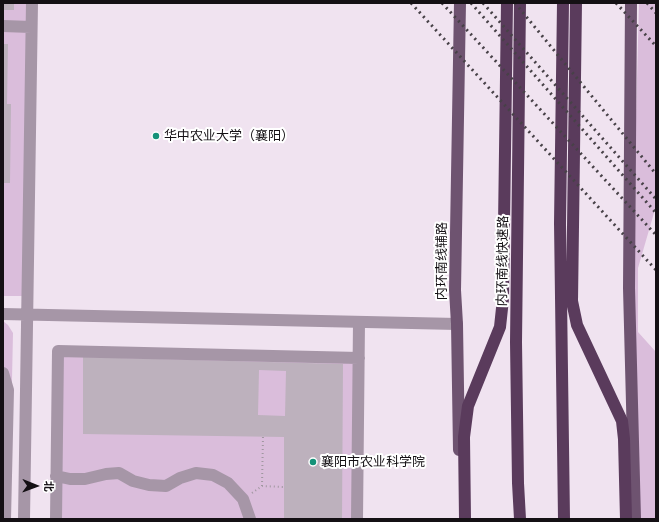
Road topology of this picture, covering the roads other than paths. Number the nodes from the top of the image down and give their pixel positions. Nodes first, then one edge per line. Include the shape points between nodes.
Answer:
1 (32, 3) edge
2 (460, 3) edge
3 (507, 3) edge
4 (520, 3) edge
5 (563, 3) edge
6 (576, 3) edge
7 (631, 3) edge
8 (3, 26) edge
9 (31, 27) junction
10 (3, 314) edge
11 (27, 314) junction
12 (359, 322) junction
13 (456, 324) junction
14 (358, 358) junction
15 (3, 373) edge
16 (56, 476) junction
17 (6, 519) edge
18 (24, 519) edge
19 (56, 519) edge
20 (250, 519) edge
21 (357, 519) edge
22 (460, 519) edge
23 (465, 519) edge
24 (520, 519) edge
25 (564, 519) edge
26 (626, 519) edge
27 (635, 519) edge

1 - 9 street
2 - 13 main road, 内环南线辅路
3 - 23 highway via 503,299 500,327 468,406 464,437
4 - 24 highway, 内环南线快速路 via 516,342
5 - 25 highway via 560,223
6 - 26 highway via 572,301 577,325 622,421
7 - 27 main road via 628,288
8 - 9 street
9 - 11 street
10 - 11 street
11 - 12 street
11 - 18 street
12 - 13 street
12 - 14 street
13 - 22 main road, 内环南线辅路
14 - 16 street via 58,351
14 - 21 street
15 - 17 street via 8,390
16 - 19 street
16 - 20 street via 85,479 119,473 133,481 166,486 196,473 214,475 243,499

